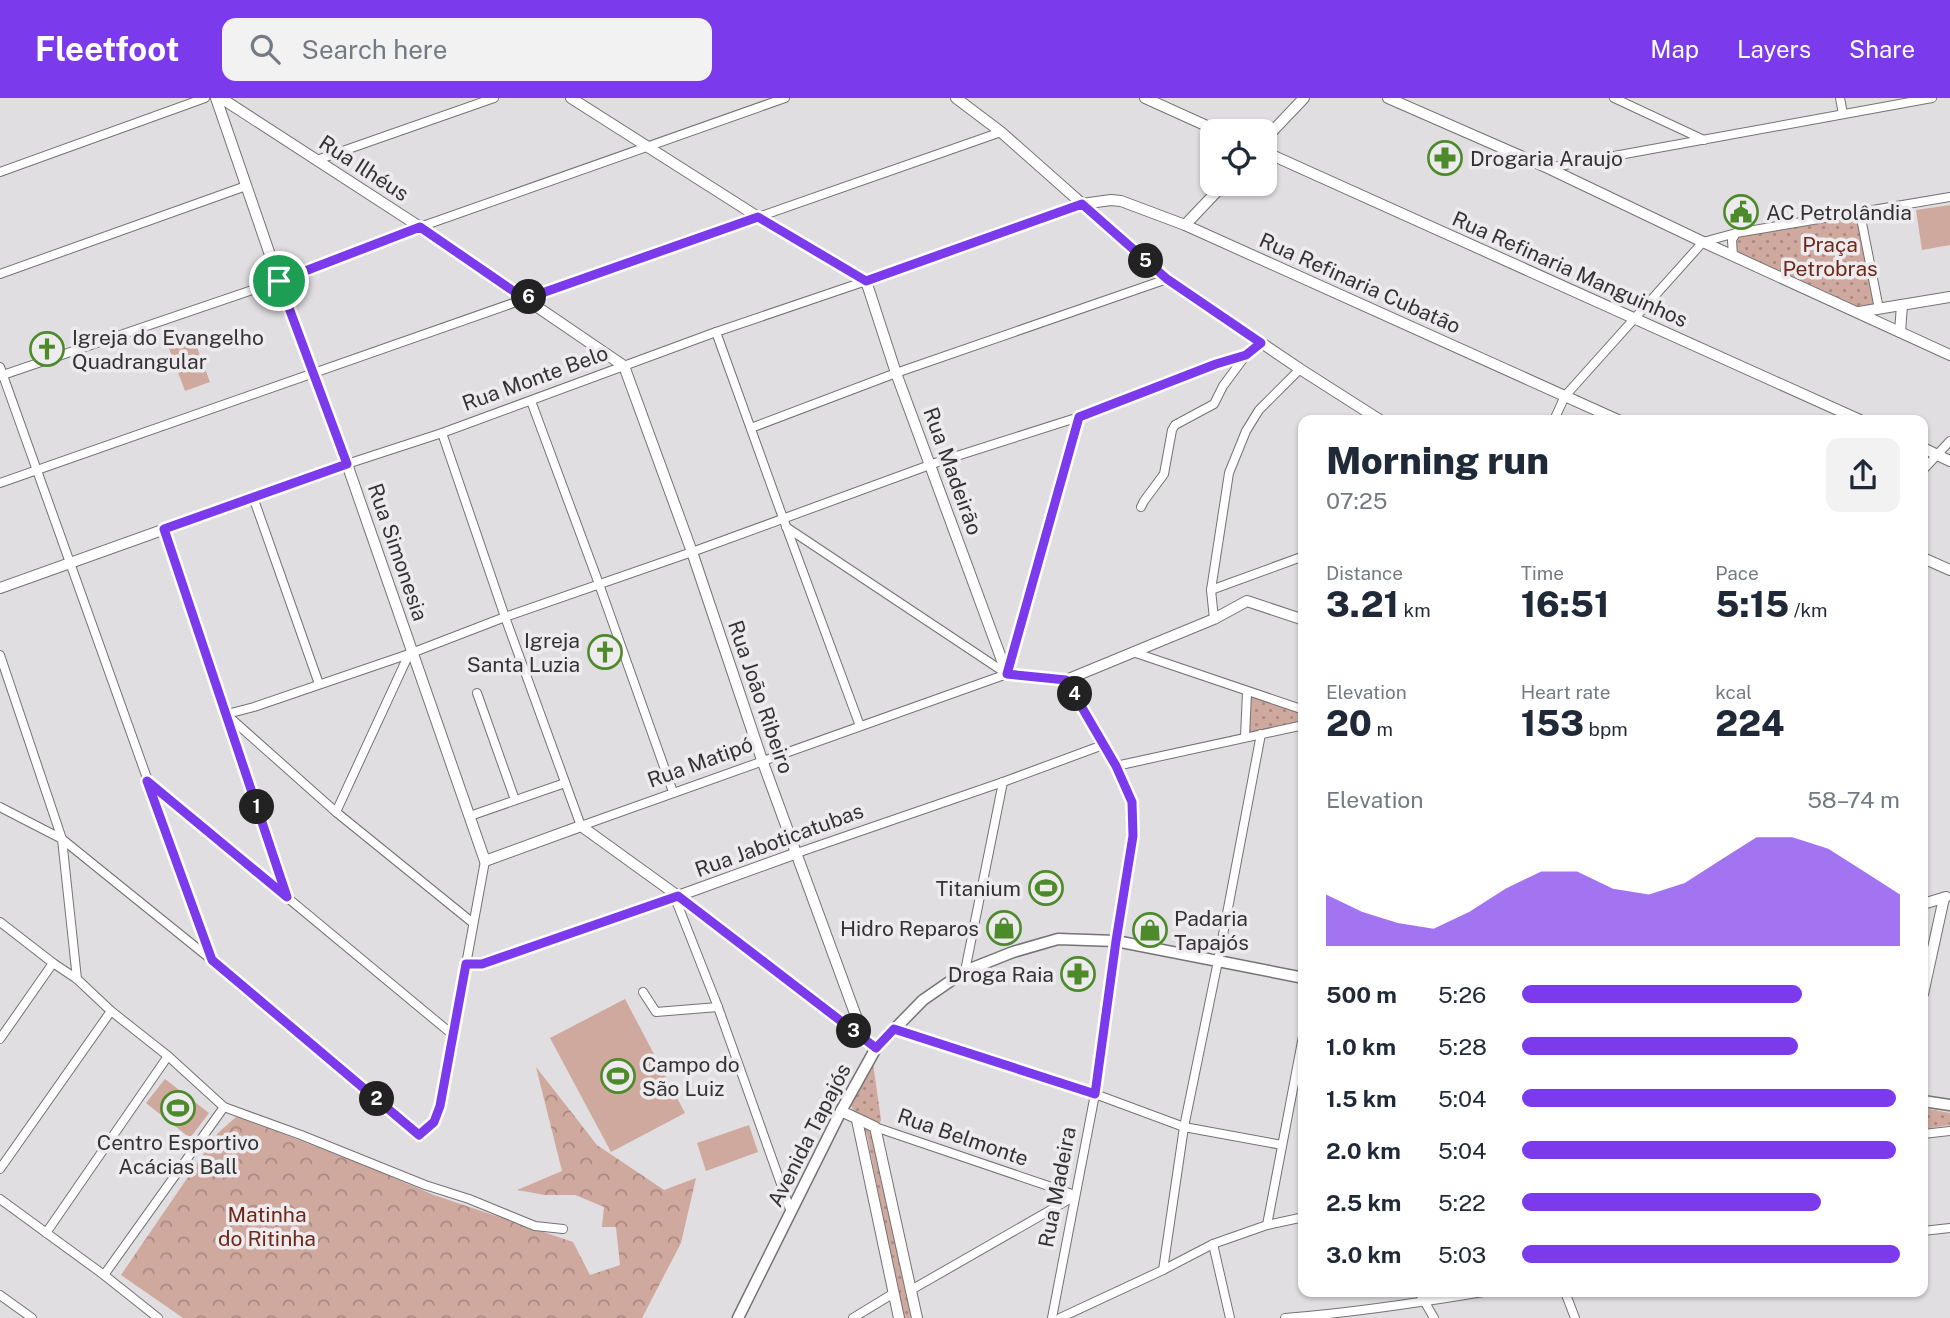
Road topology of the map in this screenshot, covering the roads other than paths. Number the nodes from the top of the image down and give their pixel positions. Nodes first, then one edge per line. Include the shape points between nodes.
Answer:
1 (205, 98) edge
2 (494, 98) edge
3 (571, 98) edge
4 (785, 98) edge
5 (956, 98) edge
6 (1145, 98) edge
7 (1304, 98) edge
8 (1388, 98) edge
9 (1614, 98) edge
10 (1840, 98) edge
11 (1932, 98) edge
12 (224, 105) edge
13 (1843, 114) junction
14 (1200, 123) edge
15 (1277, 126) edge
16 (1001, 132) junction
17 (1704, 140) junction
18 (649, 146) junction
19 (1277, 157) edge
20 (317, 159) junction
21 (1548, 168) junction
22 (0, 172) edge
23 (246, 186) junction
24 (1213, 196) edge
25 (1950, 197) edge
26 (1082, 204) junction
27 (1860, 213) junction
28 (761, 216) junction
29 (1185, 225) junction
30 (420, 227) junction
31 (1736, 233) junction
32 (1703, 242) junction
33 (1733, 256) junction
34 (0, 274) edge
35 (1167, 279) junction
36 (279, 281) junction
37 (866, 281) junction
38 (1950, 297) edge
39 (525, 299) junction
40 (1902, 305) junction
41 (1879, 309) junction
42 (1858, 312) junction
43 (1634, 319) junction
44 (716, 332) junction
45 (1900, 332) junction
46 (1261, 343) junction
47 (1246, 355) junction
48 (1950, 355) edge
49 (624, 366) junction
50 (1300, 369) junction
51 (313, 372) junction
52 (1, 373) edge
53 (896, 373) junction
54 (1565, 396) junction
55 (531, 401) junction
56 (1372, 415) edge
57 (1556, 415) edge
58 (1607, 415) edge
59 (1849, 415) edge
60 (1079, 417) junction
61 (751, 428) junction
62 (442, 433) junction
63 (1950, 441) edge
64 (1928, 450) edge
65 (1938, 455) junction
66 (1950, 461) edge
67 (347, 464) junction
68 (1928, 465) edge
69 (932, 466) junction
70 (36, 470) junction
71 (0, 483) edge
72 (253, 497) junction
73 (1141, 507) dead end
74 (784, 523) junction
75 (164, 529) junction
76 (692, 552) junction
77 (1298, 558) edge
78 (1928, 560) edge
79 (69, 563) junction
80 (1950, 570) edge
81 (599, 584) junction
82 (0, 588) edge
83 (1212, 590) junction
84 (505, 617) junction
85 (1298, 618) edge
86 (1214, 619) junction
87 (1133, 652) junction
88 (411, 653) junction
89 (0, 655) edge
90 (1007, 674) junction
91 (1066, 680) junction
92 (319, 684) junction
93 (1247, 692) junction
94 (477, 693) dead end
95 (1298, 708) edge
96 (227, 714) junction
97 (860, 726) junction
98 (1298, 726) edge
99 (1261, 734) junction
100 (1245, 737) junction
101 (1103, 745) junction
102 (762, 760) junction
103 (1116, 766) junction
104 (147, 781) junction
105 (1003, 782) junction
106 (565, 783) junction
107 (673, 792) junction
108 (515, 800) junction
109 (0, 807) edge
110 (336, 812) junction
111 (470, 816) junction
112 (581, 826) junction
113 (62, 839) junction
114 (797, 853) junction
115 (485, 860) junction
116 (287, 897) junction
117 (677, 897) junction
118 (1948, 900) edge
119 (1928, 903) edge
120 (1950, 919) edge
121 (0, 922) edge
122 (474, 923) junction
123 (1939, 923) junction
124 (1116, 941) junction
125 (212, 960) junction
126 (1218, 961) junction
127 (52, 962) junction
128 (466, 964) junction
129 (965, 971) junction
130 (1928, 972) edge
131 (1298, 977) edge
132 (77, 979) junction
133 (643, 992) dead end
134 (850, 999) junction
135 (718, 1007) junction
136 (111, 1011) junction
137 (828, 1012) junction
138 (894, 1029) junction
139 (453, 1035) junction
140 (864, 1039) junction
141 (0, 1040) edge
142 (876, 1048) junction
143 (168, 1056) junction
144 (1298, 1062) edge
145 (1095, 1094) junction
146 (1928, 1102) edge
147 (1950, 1105) edge
148 (224, 1107) junction
149 (841, 1111) junction
150 (856, 1120) junction
151 (875, 1128) junction
152 (1184, 1128) junction
153 (1950, 1130) edge
154 (1928, 1133) edge
155 (1282, 1145) junction
156 (0, 1168) edge
157 (1075, 1195) junction
158 (0, 1199) edge
159 (792, 1212) junction
160 (1298, 1218) edge
161 (1267, 1225) junction
162 (1950, 1228) edge
163 (563, 1229) dead end
164 (1928, 1230) edge
165 (46, 1233) junction
166 (1213, 1244) junction
167 (1163, 1270) junction
168 (104, 1275) junction
169 (911, 1290) junction
170 (894, 1293) junction
171 (0, 1295) edge
172 (1422, 1297) edge
173 (1454, 1297) edge
174 (1567, 1297) edge
175 (1424, 1302) junction
176 (32, 1318) edge
177 (158, 1318) edge
178 (738, 1318) edge
179 (853, 1318) edge
180 (899, 1318) edge
181 (917, 1318) edge
182 (1052, 1318) edge
183 (1060, 1318) edge
184 (1230, 1318) edge
185 (1285, 1318) edge
186 (1434, 1318) edge
187 (1575, 1318) edge

1 - 22 street
2 - 20 street
3 - 18 street
4 - 18 street
5 - 16 street
6 - 14 street
7 - 15 street
8 - 21 street
9 - 17 street
10 - 13 street
11 - 13 street
12 - 20 street, Rua Ilhéus via 240,110
12 - 23 street, Rua Simonesia
13 - 17 street
16 - 26 street
16 - 28 street
17 - 21 street
18 - 28 street
18 - 30 street
19 - 43 street, Rua Refinaria Manguinhos
20 - 30 street, Rua Ilhéus
21 - 32 street
23 - 34 street
23 - 36 street, Rua Simonesia
24 - 29 street
25 - 27 street
26 - 29 street, Rua Refinaria Cubatão via 1121,201
26 - 35 street
26 - 37 street, Rua Monte Belo
27 - 31 street
27 - 41 street
28 - 37 street
28 - 39 street
29 - 54 street, Rua Refinaria Cubatão
30 - 36 street
30 - 39 street, Rua Ilhéus
31 - 32 street
31 - 33 street
32 - 33 street
32 - 43 street
33 - 42 street
35 - 46 street
35 - 53 street
36 - 51 street, Rua Simonesia
36 - 52 street
37 - 44 street, Rua Monte Belo
37 - 53 street, Rua Madeirão
38 - 40 street
39 - 49 street, Rua Ilhéus
39 - 51 street
40 - 41 street
40 - 45 street
41 - 42 street
42 - 45 street
43 - 54 street
43 - 59 street, Rua Refinaria Manguinhos
44 - 49 street, Rua Monte Belo
44 - 61 street
45 - 48 street
46 - 47 street
46 - 50 street
47 - 60 street
47 - 73 street via 1214,404 1175,425 1164,474
49 - 55 street, Rua Monte Belo
49 - 76 street, Rua João Ribeiro
50 - 56 street
50 - 83 street via 1259,410 1229,472
51 - 67 street, Rua Simonesia
51 - 70 street
52 - 70 street
53 - 61 street
53 - 69 street, Rua Madeirão
54 - 57 street
54 - 58 street, Rua Refinaria Cubatão
55 - 62 street, Rua Monte Belo
55 - 81 street
60 - 69 street
60 - 90 street
61 - 74 street
62 - 67 street, Rua Monte Belo
62 - 84 street
63 - 65 street
64 - 65 street
65 - 66 street
65 - 68 street
67 - 72 street, Rua Monte Belo
67 - 88 street, Rua Simonesia
69 - 74 street
69 - 90 street, Rua Madeirão
70 - 71 street
70 - 79 street
72 - 75 street, Rua Monte Belo
72 - 92 street
74 - 76 street
74 - 90 street
74 - 97 street
75 - 79 street, Rua Monte Belo
75 - 96 street
76 - 81 street
76 - 102 street, Rua João Ribeiro
77 - 83 street
78 - 80 street
79 - 82 street, Rua Monte Belo
79 - 104 street
81 - 84 street
81 - 107 street
83 - 86 street
84 - 88 street
84 - 106 street
85 - 86 street via 1247,601
86 - 87 street
87 - 91 street
87 - 93 street
88 - 92 street
88 - 110 street
88 - 111 street, Rua Simonesia
89 - 113 street
90 - 91 street
90 - 97 street, Rua Matipó
91 - 101 street, Rua Madeira
92 - 96 street
93 - 95 street
93 - 100 street
94 - 108 street
96 - 110 street
96 - 116 street
97 - 102 street, Rua Matipó
98 - 99 street
99 - 100 street
99 - 126 street
100 - 103 street
101 - 103 street, Rua Madeira
101 - 105 street, Rua Jaboticatubas
102 - 107 street, Rua Matipó
102 - 114 street, Rua João Ribeiro
103 - 124 street, Rua Madeira via 1132,802 1133,836
104 - 116 street
104 - 125 street
105 - 114 street, Rua Jaboticatubas
105 - 129 street
106 - 108 street
106 - 112 street
107 - 112 street, Rua Matipó
108 - 111 street
109 - 113 street
110 - 122 street
111 - 115 street, Rua Simonesia
112 - 115 street, Rua Matipó
112 - 117 street
113 - 125 street
113 - 132 street
114 - 117 street, Rua Jaboticatubas
114 - 134 street, Rua João Ribeiro
115 - 122 street
116 - 139 street
117 - 128 street, Rua Jaboticatubas via 482,964
117 - 135 street
117 - 137 street
118 - 119 street
118 - 123 street
120 - 123 street
121 - 127 street
122 - 128 street
123 - 130 street
124 - 126 main road, Avenida Tapajós
124 - 129 main road, Avenida Tapajós via 1058,939
124 - 145 street, Rua Madeira
125 - 139 street via 419,1135 434,1122 440,1106
126 - 131 main road, Avenida Tapajós
126 - 152 street
127 - 132 street
127 - 141 street
128 - 139 street
129 - 138 main road, Avenida Tapajós via 923,1000
132 - 136 street
133 - 135 street via 656,1012
134 - 137 street via 843,1010
134 - 140 street, Rua João Ribeiro
135 - 159 street
136 - 143 street
136 - 156 street
137 - 140 street
138 - 142 main road, Avenida Tapajós
138 - 145 street
140 - 142 street
142 - 149 main road, Avenida Tapajós
143 - 148 street
143 - 165 street
144 - 155 street
145 - 152 street
145 - 157 street, Rua Madeira
146 - 147 main road
148 - 163 street via 535,1226
148 - 168 street
149 - 150 street, Rua Belmonte
149 - 159 main road, Avenida Tapajós
150 - 151 street, Rua Belmonte
150 - 170 street
151 - 157 street, Rua Belmonte
151 - 169 street
152 - 155 street
152 - 167 street
153 - 154 street
155 - 161 street
157 - 169 street
157 - 182 street, Rua Madeira
158 - 165 street
159 - 178 main road, Avenida Tapajós
160 - 161 street
161 - 166 street
162 - 164 street
165 - 168 street
166 - 167 street
166 - 184 street
167 - 183 street
168 - 177 street
169 - 181 street
170 - 179 street
170 - 180 street
171 - 176 street
172 - 175 street
173 - 175 street
174 - 187 street
175 - 185 street
175 - 186 street

